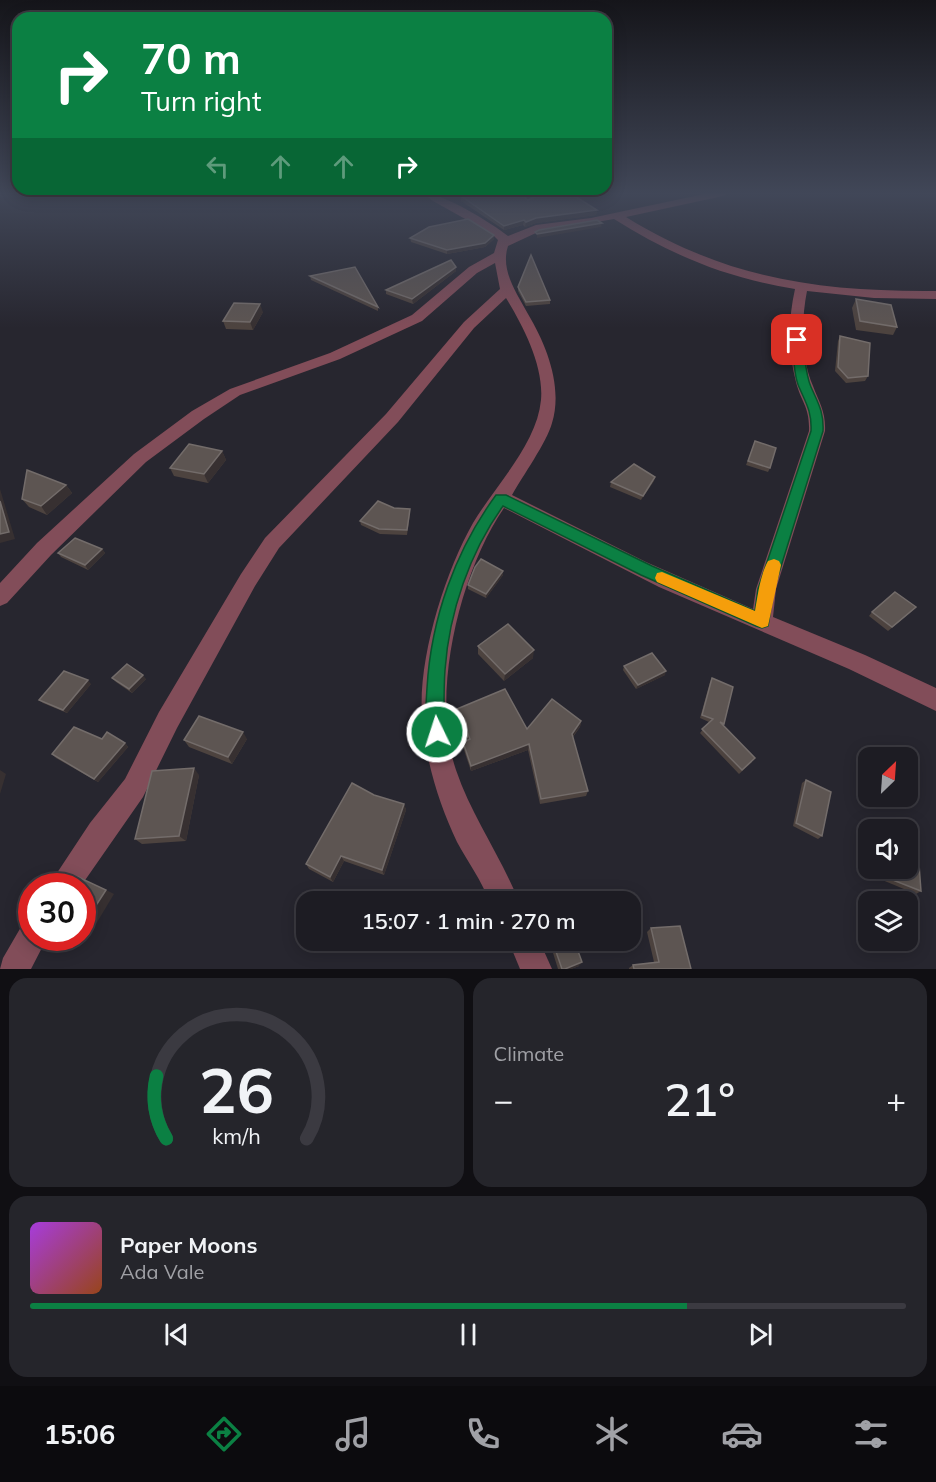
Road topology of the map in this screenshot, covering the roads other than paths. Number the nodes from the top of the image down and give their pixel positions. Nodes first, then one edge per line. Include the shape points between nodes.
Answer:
1 (503, 238) edge
2 (517, 238) edge
3 (653, 238) edge
4 (501, 250) junction
5 (802, 285) junction
6 (507, 290) junction
7 (936, 295) edge
8 (501, 498) junction
9 (0, 597) edge
10 (762, 621) junction
11 (936, 700) edge
12 (74, 873) edge
13 (500, 891) edge
14 (24, 951) edge
15 (528, 951) edge
16 (14, 969) edge
17 (536, 969) edge

1 - 4 street
2 - 4 street
3 - 5 street via 689,256 751,276
4 - 6 street
4 - 9 street via 417,318 335,356 235,392 198,415 140,458 44,549
5 - 7 street via 865,294
5 - 10 street via 796,322 798,357 804,386 818,415 817,431 766,589
6 - 8 street via 545,368 549,399 544,425
6 - 12 street via 469,325 392,418 272,543 168,720 134,788
8 - 10 street via 647,571
8 - 13 street via 481,526 448,608 437,667 435,713 442,768 467,832
10 - 11 street via 884,672
14 - 16 street
15 - 17 street

